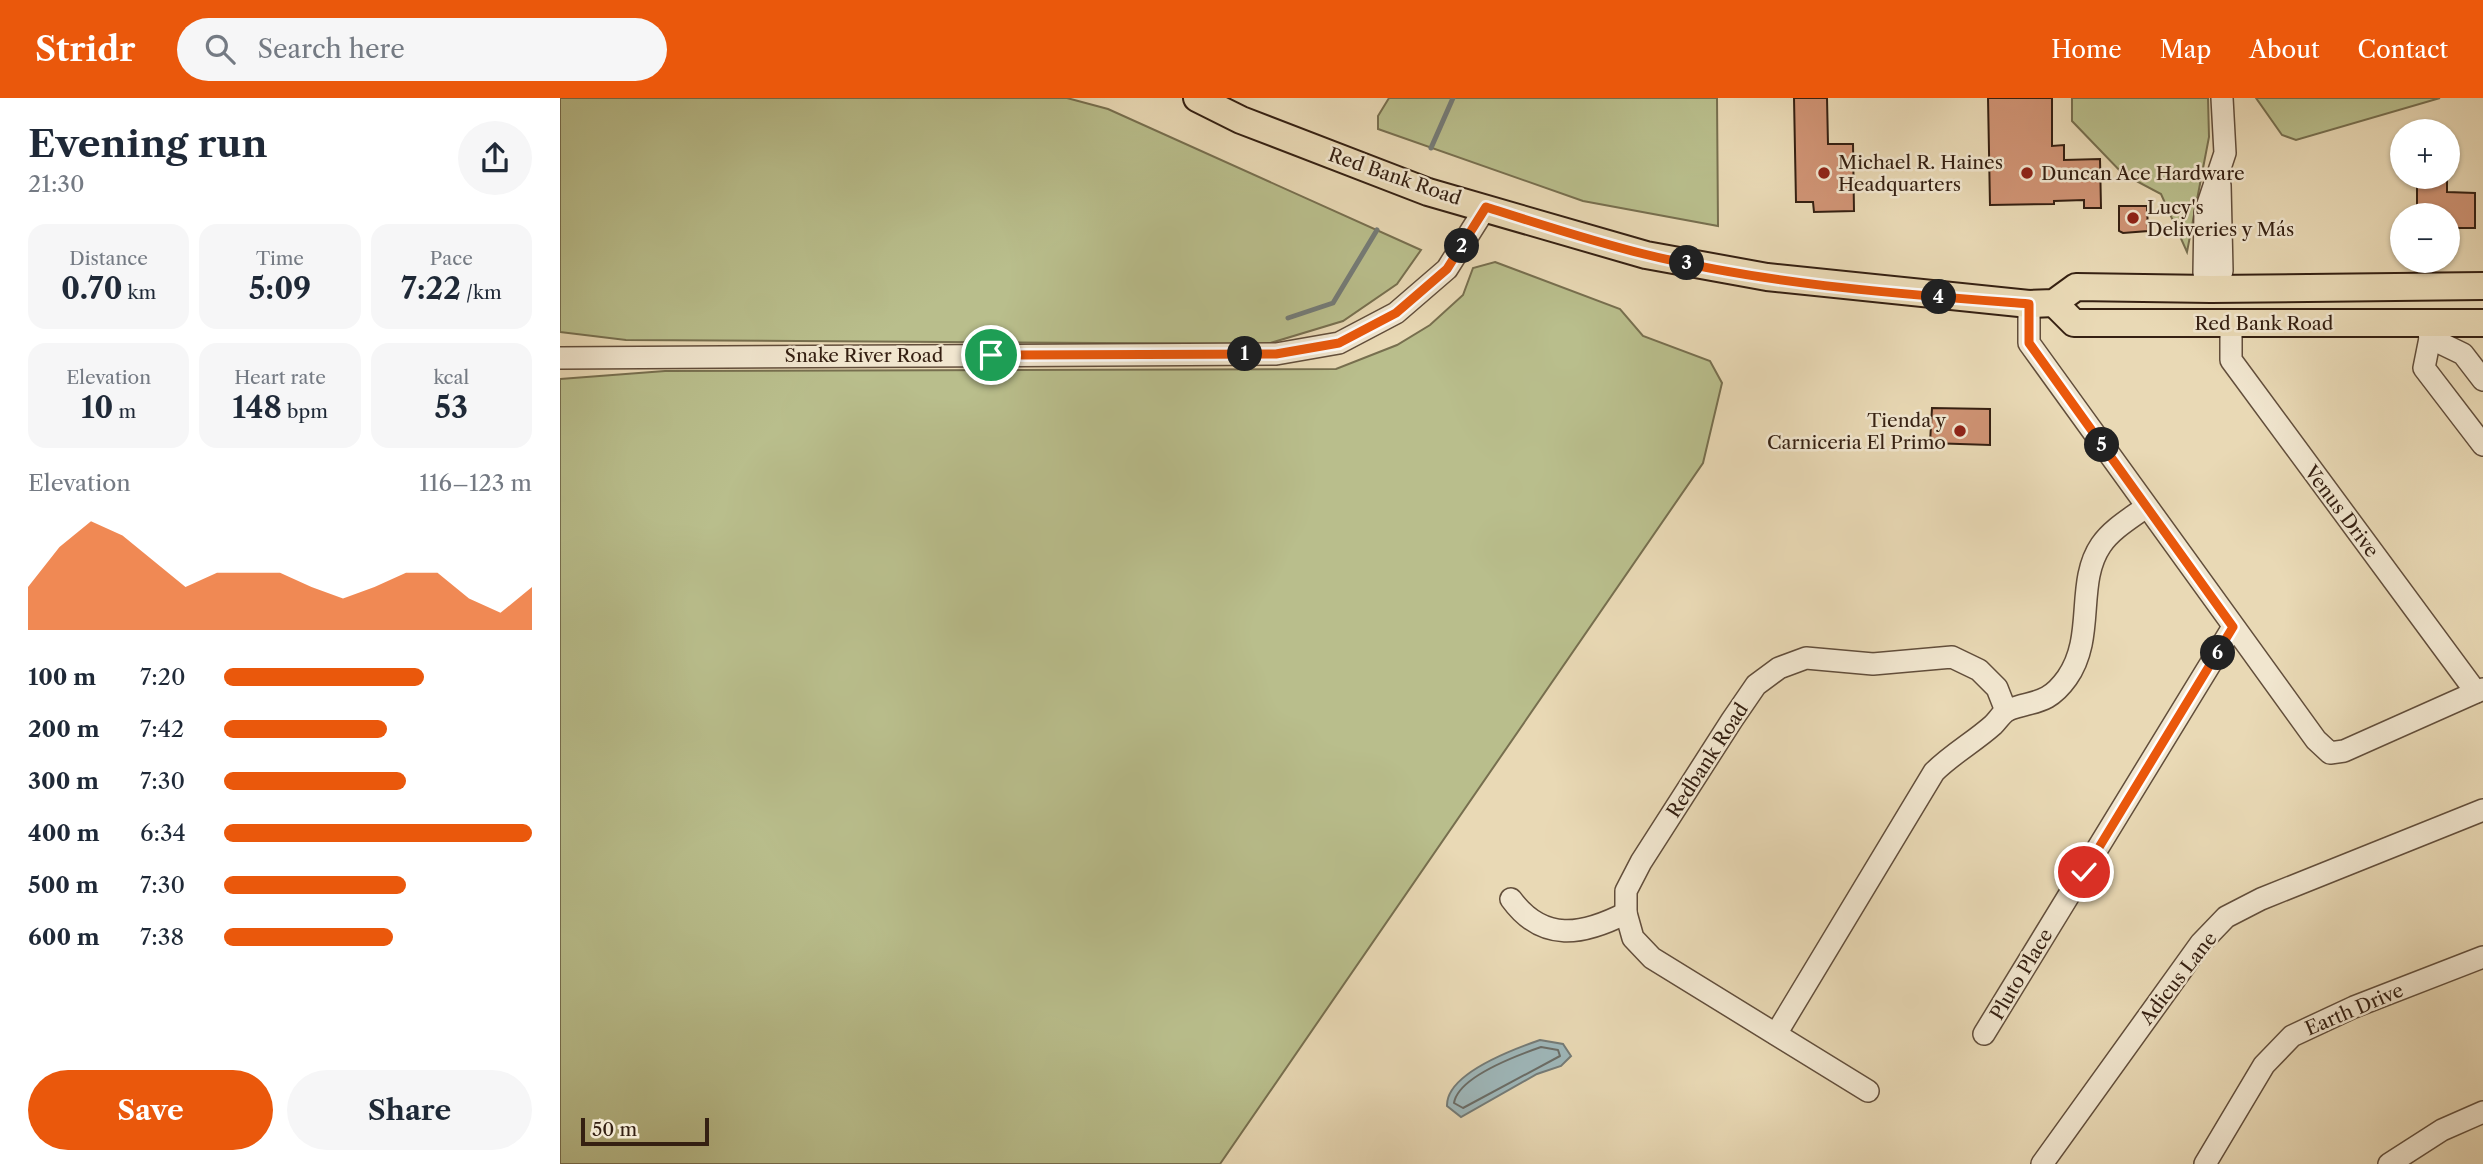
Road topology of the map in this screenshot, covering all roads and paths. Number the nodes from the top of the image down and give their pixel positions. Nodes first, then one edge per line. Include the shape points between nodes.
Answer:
1 (1197, 98) edge
2 (2222, 98) edge
3 (1486, 207) junction
4 (2211, 286) junction
5 (2480, 286) edge
6 (2041, 303) junction
7 (2185, 323) junction
8 (2231, 323) junction
9 (2483, 323) edge
10 (2429, 330) junction
11 (2463, 354) junction
12 (560, 358) edge
13 (2424, 368) junction
14 (2483, 380) edge
15 (2483, 445) edge
16 (2146, 507) junction
17 (2233, 627) junction
18 (2480, 691) edge
19 (2006, 711) junction
20 (2483, 810) edge
21 (1511, 900) dead end
22 (1626, 913) junction
23 (2483, 957) edge
24 (1776, 1034) junction
25 (1984, 1034) dead end
26 (1868, 1091) dead end
27 (2483, 1112) edge
28 (2042, 1164) edge
29 (2205, 1164) edge
30 (2389, 1164) edge

1 - 3 main road, Red Bank Road via 1241,120 1417,188
2 - 4 street via 2222,271
3 - 6 main road, Red Bank Road via 1572,235 1714,269 1928,296
3 - 12 street, Snake River Road via 1447,269 1396,313 1339,343 1276,354
4 - 5 main road, Red Bank Road
4 - 6 main road, Red Bank Road via 2076,287
4 - 7 main road via 2205,304
5 - 10 main road via 2435,306
6 - 7 main road, Red Bank Road via 2074,323
6 - 16 street via 2029,343
7 - 8 main road, Red Bank Road
8 - 10 main road, Red Bank Road
8 - 18 street, Venus Drive via 2231,360
9 - 10 main road, Red Bank Road
10 - 11 street
10 - 13 street
11 - 13 street
11 - 14 street
13 - 15 street
16 - 17 street
16 - 19 street via 2101,546 2091,570 2080,658 2065,681 2040,703
17 - 18 street via 2330,753
17 - 25 street, Pluto Place
19 - 22 street, Redbank Road via 1997,688 1979,670 1952,657 1873,664 1806,658 1779,668 1750,694 1641,862 1626,891
19 - 24 street via 1934,772
20 - 28 street, Adicus Lane via 2226,917 2202,943
21 - 22 street via 1521,913 1545,927 1572,933
22 - 24 street via 1633,938 1652,958
23 - 29 street, Earth Drive via 2292,1036 2264,1065
24 - 26 street
27 - 30 street via 2442,1130

